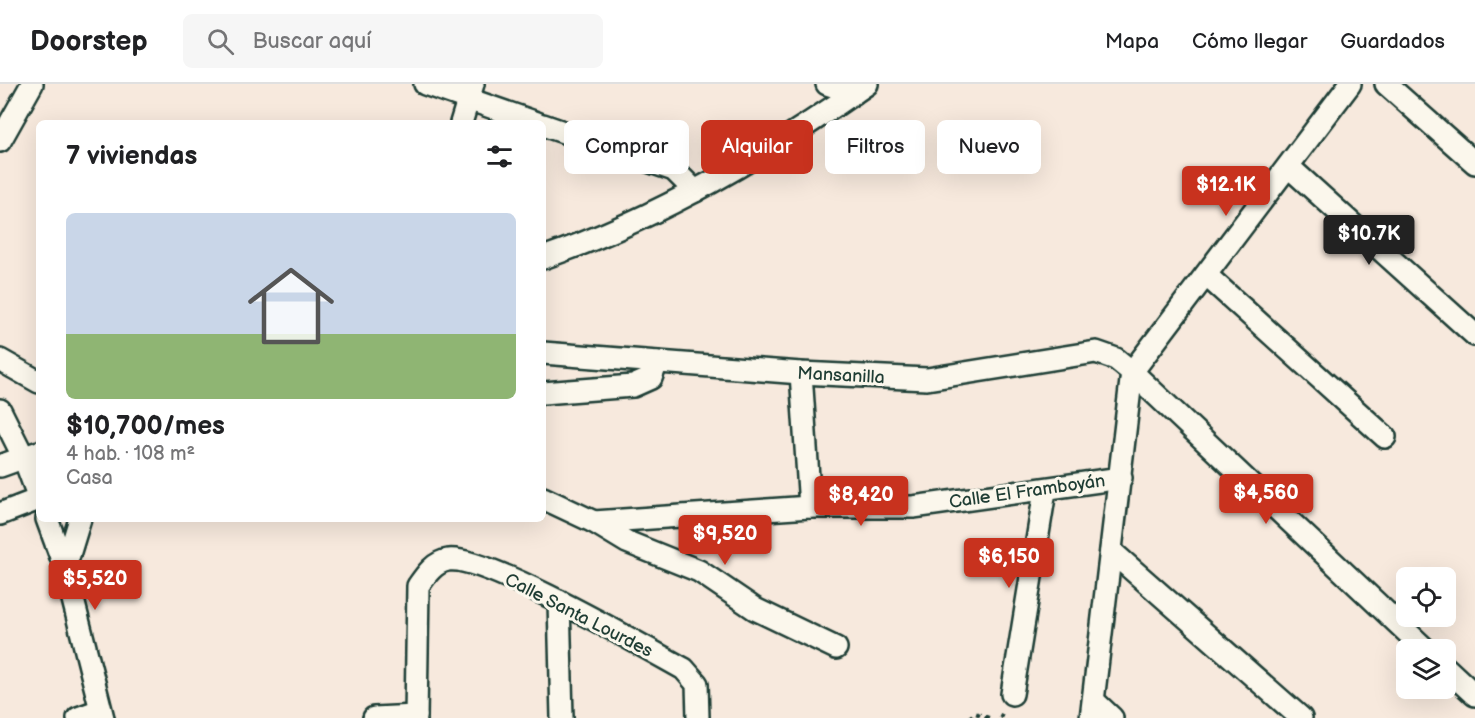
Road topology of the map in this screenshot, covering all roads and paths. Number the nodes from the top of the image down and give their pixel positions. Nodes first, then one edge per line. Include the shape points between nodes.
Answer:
1 (32, 84) edge
2 (425, 84) edge
3 (827, 84) edge
4 (1350, 84) edge
5 (1386, 84) edge
6 (860, 89) edge
7 (470, 92) edge
8 (462, 120) edge
9 (531, 120) edge
10 (546, 126) edge
11 (0, 141) edge
12 (1475, 163) edge
13 (1289, 167) junction
14 (695, 191) junction
15 (546, 257) edge
16 (1206, 275) junction
17 (1475, 335) edge
18 (546, 354) edge
19 (0, 360) edge
20 (657, 362) junction
21 (1132, 372) junction
22 (801, 373) junction
23 (36, 380) edge
24 (546, 393) edge
25 (0, 410) edge
26 (1385, 436) dead end
27 (32, 455) edge
28 (0, 466) edge
29 (1121, 478) junction
30 (36, 480) edge
31 (1045, 491) junction
32 (546, 499) edge
33 (36, 500) edge
34 (810, 507) junction
35 (0, 514) edge
36 (48, 522) edge
37 (79, 522) edge
38 (594, 522) junction
39 (1111, 551) junction
40 (65, 568) junction
41 (559, 601) junction
42 (1414, 639) edge
43 (836, 648) dead end
44 (1456, 677) edge
45 (1012, 694) dead end
46 (1475, 695) edge
47 (1093, 710) edge
48 (101, 714) edge
49 (416, 717) edge
50 (78, 718) edge
51 (374, 718) edge
52 (562, 718) edge
53 (698, 718) edge
54 (969, 718) edge
55 (989, 718) edge
56 (1112, 718) edge
57 (1301, 718) edge

1 - 11 street
2 - 7 street
3 - 6 street
4 - 13 street
5 - 12 street
6 - 14 street via 777,144
7 - 8 street
7 - 9 street
10 - 14 street via 674,170
13 - 16 street
13 - 17 street
14 - 15 street via 581,245
16 - 21 street
16 - 26 street
18 - 20 street, Mansanilla
19 - 23 street
20 - 22 street, Mansanilla
20 - 24 street via 651,378 633,386
21 - 22 street, Mansanilla via 1116,359 1096,352 927,379
21 - 29 street
21 - 42 street, Mansanilla
22 - 34 street
25 - 27 street
27 - 28 street
27 - 30 street
29 - 31 street, Calle El Framboyán
29 - 39 street
31 - 34 street, Calle El Framboyán via 913,507
31 - 45 street
32 - 38 street, Calle El Framboyán
33 - 35 street
34 - 38 street, Calle El Framboyán
36 - 40 street
37 - 40 street
38 - 43 street via 627,542 699,571 755,609
39 - 47 street
39 - 57 street
40 - 48 street
41 - 49 street, Calle Santa Lourdes via 465,561 446,560 429,571 417,586
41 - 52 street
41 - 53 street, Calle Santa Lourdes via 684,669 697,684
44 - 46 street
47 - 56 street
48 - 50 street
49 - 51 street
54 - 55 path via 975,713

